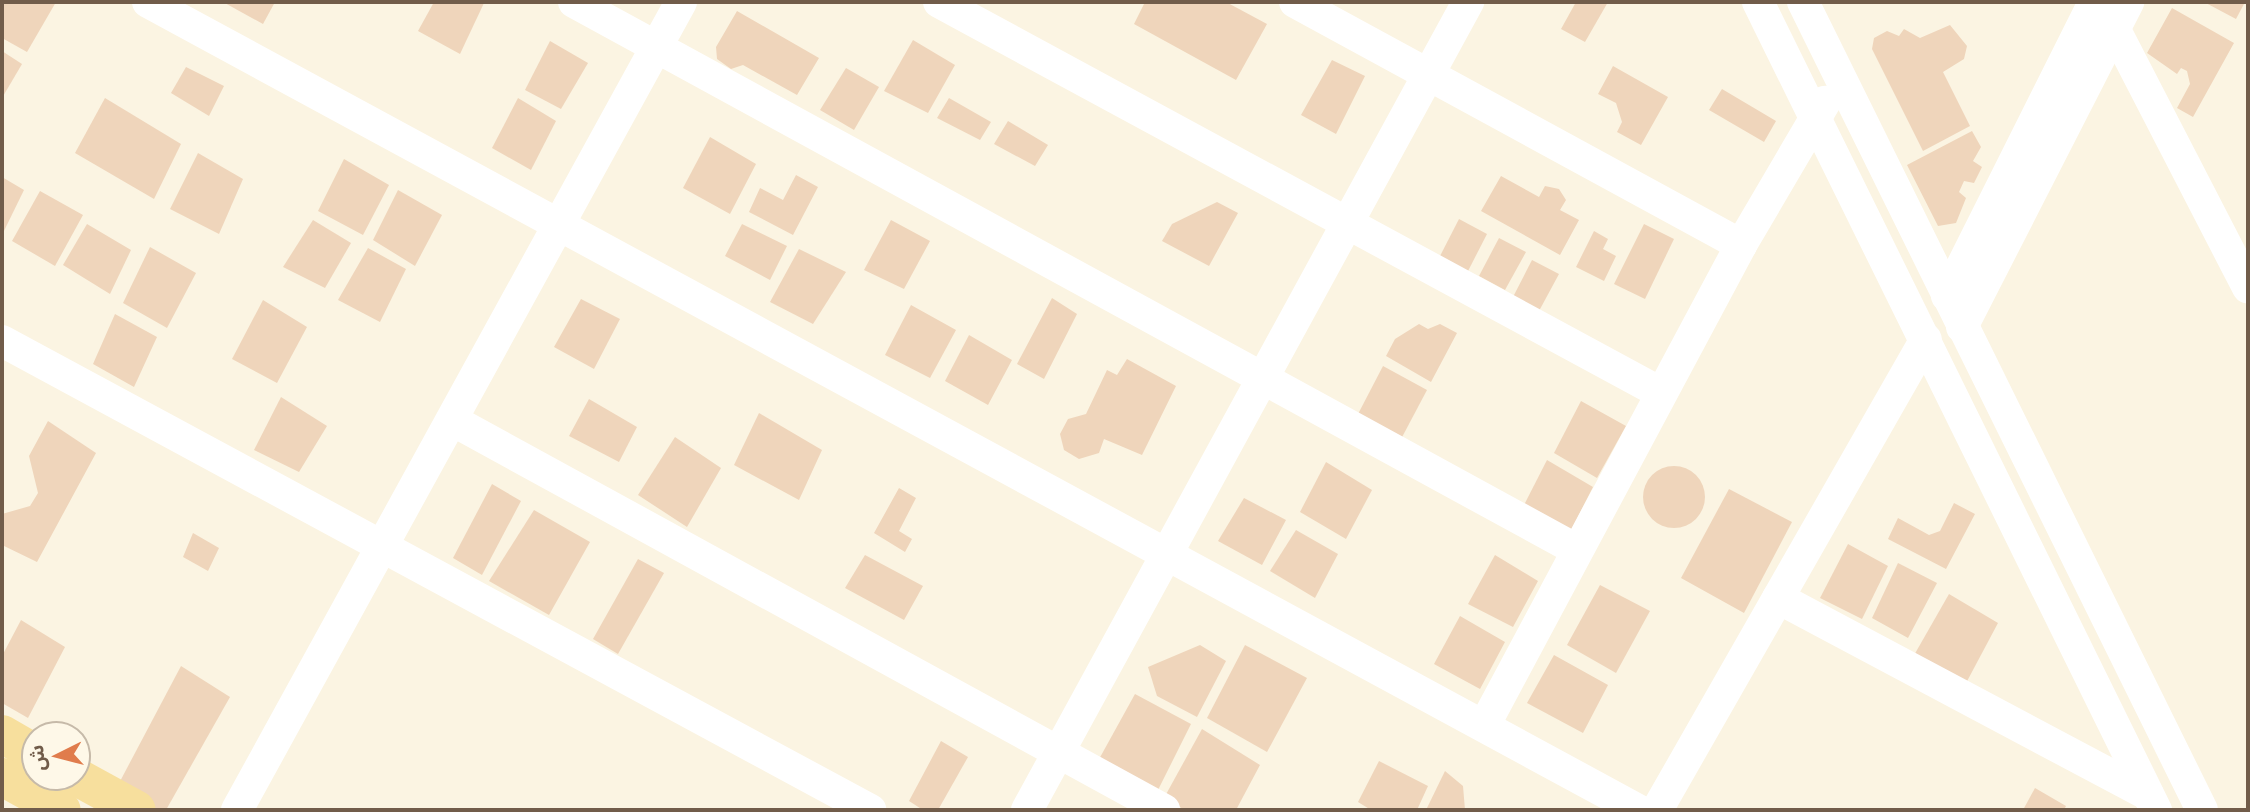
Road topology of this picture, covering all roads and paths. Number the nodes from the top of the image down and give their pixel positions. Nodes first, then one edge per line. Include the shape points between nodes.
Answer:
1 (148, 2) edge
2 (574, 2) edge
3 (681, 2) edge
4 (939, 2) edge
5 (1294, 2) edge
6 (1468, 2) edge
7 (1758, 2) edge
8 (1803, 2) edge
9 (2082, 10) edge
10 (2121, 15) edge
11 (657, 47) junction
12 (1428, 75) junction
13 (1839, 76) junction
14 (1817, 115) junction
15 (560, 222) junction
16 (1349, 223) junction
17 (1741, 245) junction
18 (2248, 288) edge
19 (1947, 296) junction
20 (1962, 327) junction
21 (1926, 338) junction
22 (2, 341) edge
23 (1264, 380) junction
24 (1661, 393) junction
25 (452, 419) junction
26 (383, 545) junction
27 (1577, 550) junction
28 (1171, 555) junction
29 (1778, 598) junction
30 (1484, 726) junction
31 (2, 734) edge
32 (21, 745) edge
33 (1059, 753) junction
34 (2, 777) edge
35 (91, 785) edge
36 (2152, 803) edge
37 (62, 810) edge
38 (137, 810) edge
39 (237, 810) edge
40 (870, 810) edge
41 (1027, 810) edge
42 (1164, 810) edge
43 (1638, 810) edge
44 (1657, 810) edge
45 (2202, 810) edge

1 - 15 street
2 - 11 street
3 - 11 street
4 - 16 street
5 - 12 street
6 - 12 street
7 - 14 street
8 - 13 street
9 - 19 street
10 - 18 street
10 - 20 street
11 - 15 street
11 - 23 street
12 - 16 street
12 - 17 street
13 - 14 street
13 - 19 street
14 - 17 street
14 - 21 street
15 - 25 street
15 - 28 street
16 - 23 street
16 - 24 street
17 - 24 street
19 - 20 street
20 - 45 street
21 - 29 street
21 - 36 street
22 - 26 street
23 - 27 street
23 - 28 street
24 - 27 street
25 - 26 street
25 - 33 street
26 - 39 street
26 - 40 street
27 - 30 street
28 - 30 street
28 - 33 street
29 - 36 street
29 - 44 street
30 - 43 street
31 - 32 main road
33 - 41 street
33 - 42 street
34 - 37 main road
35 - 38 main road

